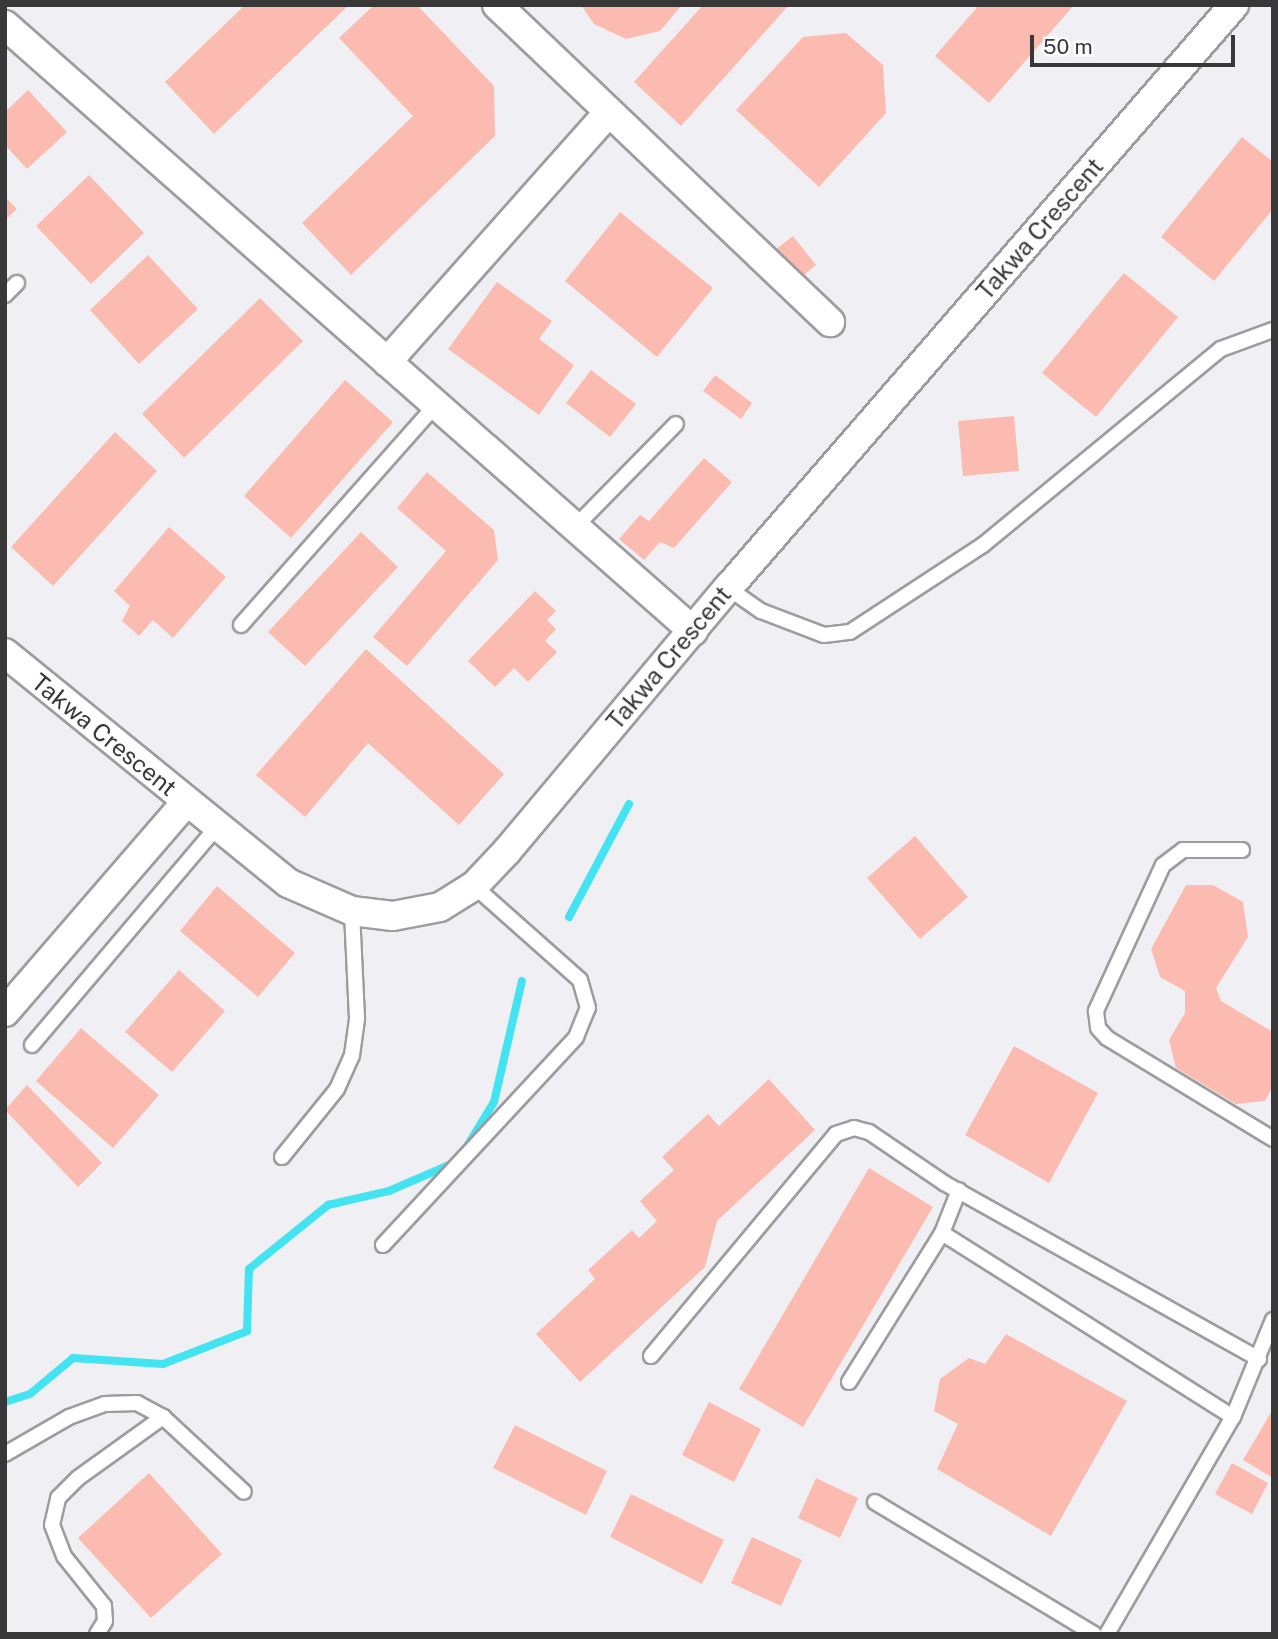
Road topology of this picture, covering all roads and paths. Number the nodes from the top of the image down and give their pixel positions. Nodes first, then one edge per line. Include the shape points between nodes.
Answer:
1 (497, 5) edge
2 (1234, 5) edge
3 (5, 25) edge
4 (609, 113) junction
5 (17, 283) dead end
6 (5, 295) edge
7 (830, 321) dead end
8 (1273, 330) edge
9 (387, 362) junction
10 (435, 405) junction
11 (676, 424) dead end
12 (575, 527) junction
13 (728, 588) junction
14 (241, 625) dead end
15 (693, 631) junction
16 (5, 653) edge
17 (186, 802) junction
18 (218, 827) junction
19 (1242, 850) dead end
20 (474, 886) junction
21 (352, 911) junction
22 (5, 1012) edge
23 (32, 1045) dead end
24 (1273, 1139) edge
25 (282, 1157) dead end
26 (959, 1190) junction
27 (942, 1233) junction
28 (383, 1245) dead end
29 (1273, 1320) edge
30 (651, 1356) dead end
31 (1259, 1359) junction
32 (849, 1382) dead end
33 (163, 1417) junction
34 (1233, 1417) junction
35 (5, 1454) edge
36 (244, 1492) dead end
37 (875, 1502) dead end
38 (97, 1634) edge
39 (1094, 1634) edge
40 (1107, 1634) edge

1 - 4 street
2 - 13 street, Takwa Crescent
3 - 9 street
4 - 7 street
4 - 9 street
5 - 6 lane
8 - 13 lane via 1221,349 983,544 850,632 824,635 761,611
9 - 10 street
10 - 12 street
10 - 14 lane
11 - 12 lane
12 - 15 street
13 - 15 street, Takwa Crescent
15 - 20 street, Takwa Crescent
16 - 17 street, Takwa Crescent
17 - 18 street, Takwa Crescent
17 - 22 street
18 - 21 street, Takwa Crescent via 288,883
18 - 23 lane
19 - 24 lane via 1183,850 1163,865 1096,1011 1098,1028 1107,1038
20 - 21 street, Takwa Crescent via 440,907 393,916
20 - 28 lane via 580,980 588,1008 576,1037
21 - 25 lane via 357,1018 352,1055 337,1089
26 - 27 lane
26 - 30 lane via 869,1132 854,1128 836,1134
26 - 31 lane
27 - 32 lane
27 - 34 lane
29 - 31 lane
31 - 34 lane
33 - 35 lane via 137,1404 105,1404 69,1416
33 - 36 lane
33 - 38 lane via 78,1478 58,1499 52,1525 64,1556 104,1606 105,1621
34 - 40 lane
37 - 39 lane

